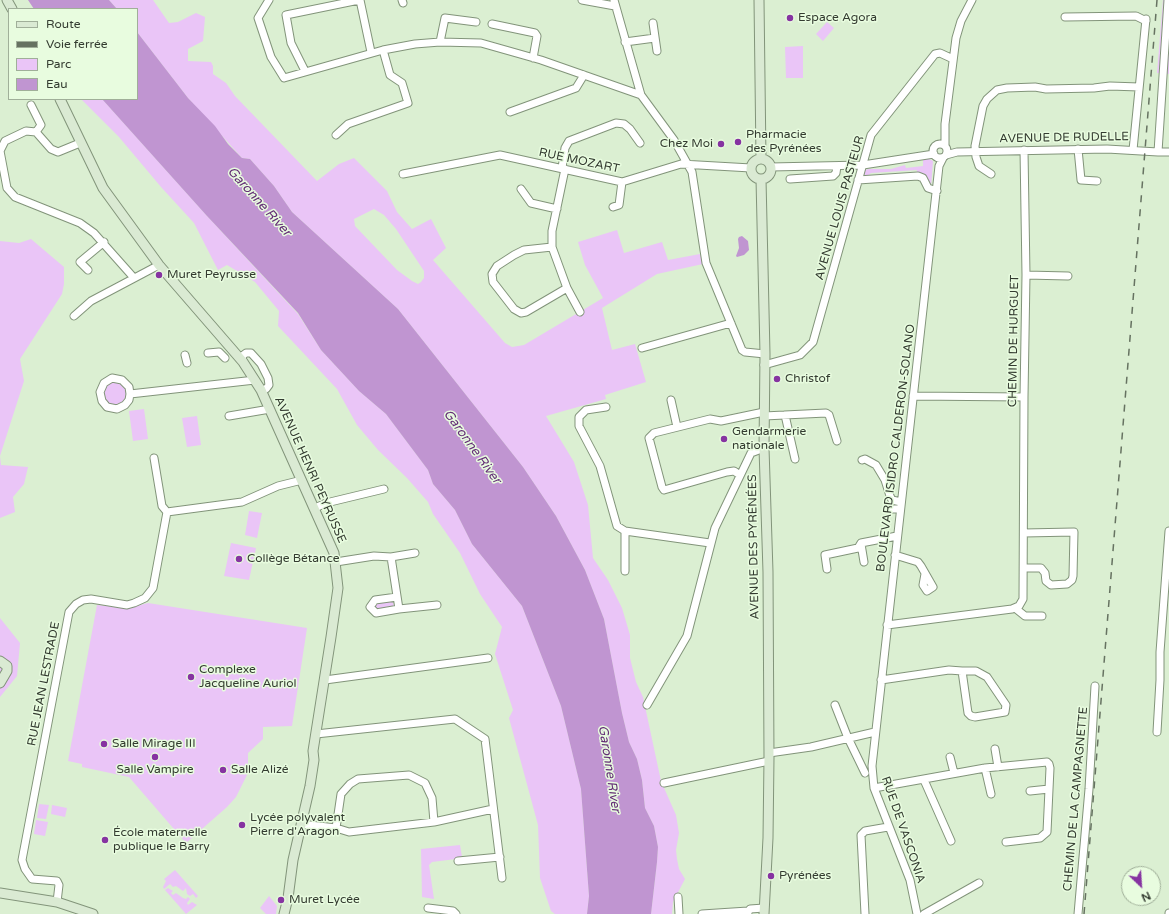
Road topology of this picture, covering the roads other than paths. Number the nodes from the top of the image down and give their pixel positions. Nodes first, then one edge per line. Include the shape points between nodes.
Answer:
1 (269, 0) edge
2 (359, 0) edge
3 (582, 0) edge
4 (759, 0) edge
5 (972, 0) edge
6 (1168, 0) edge
7 (615, 3) edge
8 (1065, 17) dead end
9 (476, 22) dead end
10 (653, 23) dead end
11 (492, 24) dead end
12 (655, 38) junction
13 (440, 42) junction
14 (625, 42) junction
15 (383, 50) junction
16 (657, 51) dead end
17 (371, 52) junction
18 (533, 58) junction
19 (953, 59) junction
20 (305, 71) junction
21 (584, 75) junction
22 (1139, 87) junction
23 (640, 95) junction
24 (60, 100) edge
25 (31, 105) dead end
26 (510, 112) dead end
27 (36, 132) junction
28 (336, 135) dead end
29 (80, 143) junction
30 (640, 143) dead end
31 (1078, 149) junction
32 (1024, 150) junction
33 (1133, 150) junction
34 (940, 151) junction
35 (975, 152) junction
36 (1158, 152) junction
37 (1169, 152) edge
38 (762, 158) junction
39 (689, 164) junction
40 (863, 165) junction
41 (836, 166) junction
42 (771, 167) junction
43 (751, 168) junction
44 (564, 169) junction
45 (403, 174) dead end
46 (992, 174) dead end
47 (761, 179) junction
48 (790, 179) dead end
49 (858, 180) junction
50 (1097, 180) dead end
51 (622, 182) junction
52 (521, 189) dead end
53 (937, 191) junction
54 (612, 207) dead end
55 (558, 209) junction
56 (104, 242) junction
57 (552, 247) junction
58 (159, 265) junction
59 (88, 270) dead end
60 (1026, 276) junction
61 (1068, 276) dead end
62 (134, 278) junction
63 (567, 288) junction
64 (580, 312) dead end
65 (74, 316) dead end
66 (731, 323) junction
67 (642, 348) dead end
68 (234, 352) junction
69 (208, 353) dead end
70 (765, 354) junction
71 (185, 355) dead end
72 (243, 362) junction
73 (186, 364) dead end
74 (764, 365) junction
75 (254, 380) junction
76 (261, 390) junction
77 (130, 394) junction
78 (913, 396) junction
79 (1024, 397) junction
80 (671, 400) dead end
81 (606, 407) dead end
82 (270, 409) junction
83 (764, 414) junction
84 (785, 415) junction
85 (229, 416) dead end
86 (677, 427) junction
87 (837, 441) dead end
88 (764, 448) junction
89 (154, 458) dead end
90 (795, 459) dead end
91 (862, 460) dead end
92 (740, 475) junction
93 (302, 480) junction
94 (384, 489) dead end
95 (901, 505) junction
96 (315, 508) junction
97 (891, 509) dead end
98 (167, 512) junction
99 (625, 531) junction
100 (1169, 531) edge
101 (1024, 533) junction
102 (897, 536) junction
103 (710, 543) junction
104 (860, 544) junction
105 (415, 553) dead end
106 (895, 555) junction
107 (391, 557) junction
108 (336, 562) junction
109 (864, 562) dead end
110 (827, 568) dead end
111 (1024, 568) junction
112 (625, 571) dead end
113 (925, 574) dead end
114 (1166, 596) edge
115 (397, 597) junction
116 (437, 605) dead end
117 (1017, 607) junction
118 (399, 610) junction
119 (1166, 614) edge
120 (1042, 616) dead end
121 (887, 625) junction
122 (488, 658) dead end
123 (0, 661) edge
124 (962, 671) junction
125 (325, 680) junction
126 (881, 680) junction
127 (0, 683) edge
128 (1095, 686) dead end
129 (647, 705) dead end
130 (835, 705) dead end
131 (875, 732) junction
132 (1157, 732) dead end
133 (316, 734) junction
134 (848, 738) junction
135 (995, 749) dead end
136 (769, 757) junction
137 (950, 757) dead end
138 (998, 767) junction
139 (985, 768) junction
140 (865, 773) dead end
141 (954, 773) junction
142 (924, 780) junction
143 (664, 782) dead end
144 (874, 788) junction
145 (1049, 789) junction
146 (1030, 791) dead end
147 (991, 794) dead end
148 (493, 809) junction
149 (434, 822) junction
150 (301, 827) junction
151 (336, 828) junction
152 (888, 828) junction
153 (951, 841) dead end
154 (1006, 842) dead end
155 (500, 857) junction
156 (458, 861) dead end
157 (502, 878) dead end
158 (979, 883) dead end
159 (0, 893) edge
160 (678, 897) dead end
161 (57, 902) junction
162 (428, 908) dead end
163 (764, 911) edge
164 (748, 913) edge
165 (93, 914) edge
166 (284, 914) edge
167 (289, 914) edge
168 (456, 914) edge
169 (679, 914) edge
170 (702, 914) edge
171 (865, 914) edge
172 (916, 914) edge
173 (924, 914) edge
174 (1078, 914) edge

1 - 20 street via 258,18 271,57 284,78
2 - 17 street
2 - 20 street via 286,15 291,43
3 - 7 street
4 - 38 main road
5 - 19 street via 961,21
6 - 36 street
7 - 14 street
8 - 22 street, AVENUE DE RUDELLE via 1136,16 1146,20
9 - 13 street via 445,18
10 - 12 street
11 - 18 street via 536,32
12 - 14 street
12 - 16 street
13 - 15 street
13 - 18 street via 481,43
14 - 23 street
15 - 17 street
15 - 28 street via 390,75 402,83 408,103 348,124
17 - 20 street
18 - 21 street
19 - 34 street, BOULEVARD ISIDRO CALDERON-SOLANO
19 - 40 street, AVENUE LOUIS PASTEUR via 937,52 931,58 871,135
21 - 23 street
21 - 26 street via 576,88
22 - 33 street, AVENUE DE RUDELLE
22 - 35 street via 1035,87 997,90 987,98 983,106
23 - 39 street
24 - 29 main road, AVENUE HENRI PEYRUSSE
25 - 27 street via 41,125
27 - 29 street via 51,149 58,152
27 - 56 street via 26,131 5,141 0,150 7,188 15,197 80,224
29 - 58 main road, AVENUE HENRI PEYRUSSE via 103,188
30 - 44 street via 624,124 616,123 569,140 565,148
31 - 32 street, AVENUE DE RUDELLE
31 - 33 street, AVENUE DE RUDELLE
31 - 50 street via 1081,180
32 - 35 street, AVENUE DE RUDELLE
32 - 60 street, CHEMIN DE HURGUET
33 - 36 street
34 - 35 street, AVENUE DE RUDELLE
34 - 40 street, AVENUE DE RUDELLE
34 - 53 street, BOULEVARD ISIDRO CALDERON-SOLANO
35 - 46 street via 979,166
36 - 37 street
38 - 42 main road via 768,161
38 - 43 main road via 753,163
39 - 43 street, RUE MOZART
39 - 51 street, RUE MOZART via 673,166
39 - 66 street via 695,185 706,263
40 - 41 street, AVENUE DE RUDELLE
40 - 49 street, AVENUE LOUIS PASTEUR
41 - 42 street, AVENUE DE RUDELLE
41 - 48 street via 836,173 833,176
42 - 47 main road via 767,177
43 - 47 main road via 752,173
44 - 45 street, RUE MOZART via 500,155
44 - 51 street, RUE MOZART
44 - 55 street
47 - 70 main road, AVENUE DES PYRÉNÉES
49 - 53 street via 918,176 923,178 928,188
49 - 74 street, AVENUE LOUIS PASTEUR via 813,342 800,355
51 - 54 street via 619,205
52 - 55 street via 530,203
53 - 78 street, BOULEVARD ISIDRO CALDERON-SOLANO
55 - 57 street via 552,231
56 - 59 street via 80,262
56 - 62 street
57 - 63 street
57 - 63 street via 524,250 514,255 497,266 492,274 494,282 514,309 521,313
58 - 62 street
58 - 68 main road, AVENUE HENRI PEYRUSSE
60 - 61 street
60 - 79 street, CHEMIN DE HURGUET
62 - 65 street via 91,301
63 - 64 street
66 - 67 street
66 - 70 street via 742,350
68 - 69 street via 224,359 219,352
68 - 72 main road, AVENUE HENRI PEYRUSSE
70 - 74 main road, AVENUE DES PYRÉNÉES
71 - 73 street
72 - 75 main road, AVENUE HENRI PEYRUSSE
72 - 76 street, AVENUE HENRI PEYRUSSE via 242,356 251,353 261,364 268,378 268,385 266,389
74 - 83 main road, AVENUE DES PYRÉNÉES
75 - 76 main road, AVENUE HENRI PEYRUSSE
75 - 77 street
76 - 82 main road, AVENUE HENRI PEYRUSSE
77 - 77 street via 125,405 117,409 107,407 100,392 104,383 112,378 122,380 129,387
78 - 79 street
78 - 95 street, BOULEVARD ISIDRO CALDERON-SOLANO
79 - 101 street, CHEMIN DE HURGUET
80 - 86 street
81 - 99 street via 586,410 579,417 579,426 600,466 617,526
82 - 85 street
82 - 93 main road, AVENUE HENRI PEYRUSSE
83 - 84 street
83 - 86 street via 721,422 710,419
83 - 88 main road, AVENUE DES PYRÉNÉES
84 - 87 street via 828,414
84 - 90 street
86 - 92 street via 654,433 649,438 662,489 670,490 730,471
88 - 92 street via 751,453
88 - 136 main road, AVENUE DES PYRÉNÉES
89 - 98 street via 162,506
91 - 95 street via 876,465 892,500
92 - 103 street
93 - 96 main road, AVENUE HENRI PEYRUSSE
93 - 98 street via 278,486 242,502
94 - 96 street
95 - 97 street
95 - 102 street, BOULEVARD ISIDRO CALDERON-SOLANO
96 - 108 main road, AVENUE HENRI PEYRUSSE
98 - 161 street, RUE JEAN LESTRADE via 153,588 145,598 127,605 83,600 69,612 22,860 32,879 57,881
99 - 103 street
99 - 112 street
100 - 114 street
101 - 111 street, CHEMIN DE HURGUET
101 - 111 street via 1074,532 1073,576 1067,584 1051,585 1046,581 1041,568
102 - 104 street
102 - 106 street, BOULEVARD ISIDRO CALDERON-SOLANO
103 - 129 street via 687,636
104 - 109 street
104 - 110 street via 858,548 825,555
105 - 107 street
106 - 113 street via 918,562
106 - 121 street, BOULEVARD ISIDRO CALDERON-SOLANO
107 - 108 street via 374,556
107 - 115 street
108 - 125 main road, AVENUE HENRI PEYRUSSE via 338,588
111 - 117 street, CHEMIN DE HURGUET via 1023,598
114 - 119 street
115 - 118 street
115 - 118 street via 375,600 370,607 376,613
116 - 118 street
117 - 120 street via 1025,616
117 - 121 street
119 - 132 street
121 - 126 street, BOULEVARD ISIDRO CALDERON-SOLANO
122 - 125 street
123 - 127 main road via 7,666 7,670
124 - 124 street via 968,713 971,716 975,718 1005,712 1006,705 987,677 976,671
124 - 126 street via 949,670
125 - 133 main road, AVENUE HENRI PEYRUSSE
126 - 131 street, BOULEVARD ISIDRO CALDERON-SOLANO
128 - 174 street, CHEMIN DE LA CAMPAGNETTE
130 - 134 street, RUE DE VASCONIA
131 - 134 street
131 - 144 street, RUE DE VASCONIA via 872,766
133 - 148 street via 455,719 486,739
133 - 150 main road, AVENUE HENRI PEYRUSSE
134 - 136 street
134 - 140 street, RUE DE VASCONIA
135 - 138 street
136 - 143 street
136 - 163 main road, AVENUE DES PYRÉNÉES
137 - 141 street
138 - 139 street
138 - 145 street via 1043,761 1049,764 1050,768
139 - 141 street
139 - 147 street
141 - 142 street
142 - 144 street
142 - 153 street
144 - 152 street, RUE DE VASCONIA
145 - 146 street
145 - 154 street via 1047,832 1040,838
148 - 149 street
148 - 155 street
149 - 151 street via 349,832
149 - 151 street via 432,798 425,783 409,775 358,779 350,784 341,794
150 - 151 street
150 - 166 main road, AVENUE HENRI PEYRUSSE
150 - 167 main road, AVENUE HENRI PEYRUSSE via 300,851
152 - 171 street via 865,831 861,835
152 - 172 street, RUE DE VASCONIA via 910,880
155 - 156 street
155 - 157 street
158 - 173 street
159 - 161 main road
160 - 169 street
161 - 165 main road
162 - 168 street
163 - 164 street via 750,909
164 - 170 street

